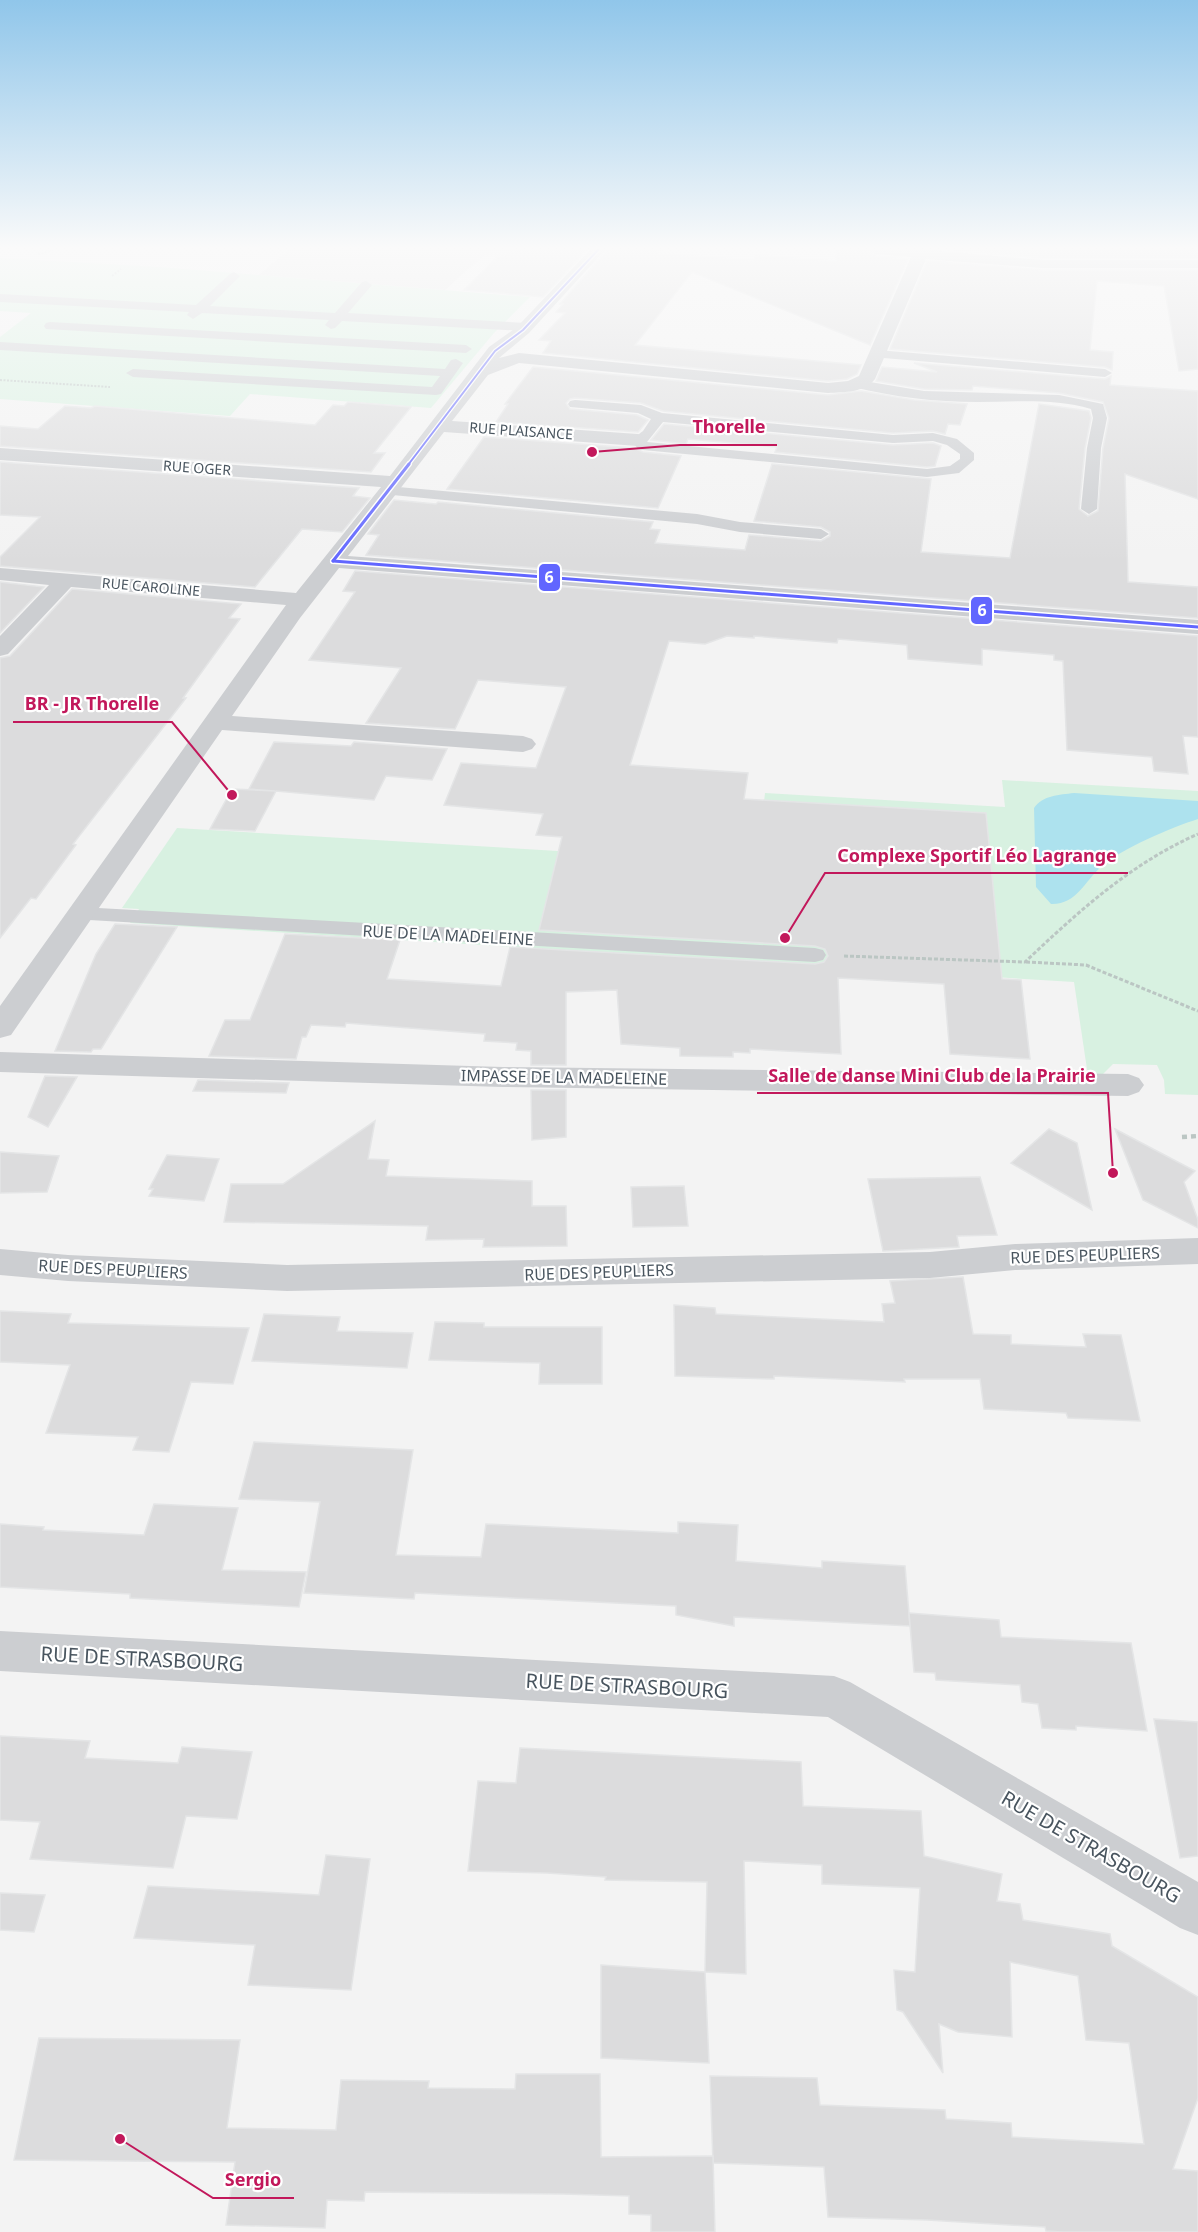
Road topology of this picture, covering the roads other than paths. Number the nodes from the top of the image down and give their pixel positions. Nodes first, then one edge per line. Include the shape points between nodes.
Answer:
1 (15, 354) edge
2 (138, 354) edge
3 (307, 354) edge
4 (462, 354) edge
5 (493, 354) edge
6 (509, 354) edge
7 (877, 354) edge
8 (879, 354) edge
9 (151, 355) junction
10 (519, 358) junction
11 (8, 360) dead end
12 (298, 364) junction
13 (482, 371) junction
14 (449, 373) junction
15 (1105, 373) dead end
16 (282, 382) junction
17 (858, 384) junction
18 (574, 404) dead end
19 (659, 417) junction
20 (439, 426) junction
21 (638, 440) junction
22 (0, 454) edge
23 (391, 487) junction
24 (1089, 509) dead end
25 (821, 534) dead end
26 (333, 561) junction
27 (0, 574) edge
28 (65, 580) junction
29 (302, 600) junction
30 (1198, 627) edge
31 (0, 649) edge
32 (217, 722) junction
33 (522, 744) dead end
34 (80, 914) junction
35 (815, 955) road end
36 (0, 1028) edge
37 (0, 1062) edge
38 (1128, 1085) dead end
39 (1198, 1251) edge
40 (0, 1262) edge
41 (0, 1651) edge
42 (1198, 1910) edge

1 - 11 lane
2 - 9 lane
3 - 12 lane
4 - 14 lane
5 - 13 street
6 - 10 street
7 - 17 street via 866,379
8 - 15 lane
9 - 12 lane
9 - 16 lane via 137,373
10 - 13 street
10 - 17 street via 828,388
12 - 14 lane
12 - 16 lane
13 - 20 street
14 - 16 lane via 436,391
17 - 24 lane via 878,390 1062,400 1098,407
18 - 19 lane via 641,409
19 - 21 lane via 648,434
19 - 21 lane via 893,439 927,437 961,446 967,460 954,470 927,473 643,446
20 - 21 street, RUE PLAISANCE
20 - 23 street
22 - 23 street, RUE OGER
23 - 25 lane
23 - 26 street
26 - 29 street
26 - 30 street
27 - 28 street, RUE CAROLINE
28 - 29 street, RUE CAROLINE
28 - 31 street
29 - 32 street
32 - 33 street
32 - 34 street
34 - 35 lane, RUE DE LA MADELEINE
34 - 36 street
37 - 38 street, IMPASSE DE LA MADELEINE via 503,1077
39 - 40 street, RUE DES PEUPLIERS via 930,1264 287,1278
41 - 42 street, RUE DE STRASBOURG via 834,1697

